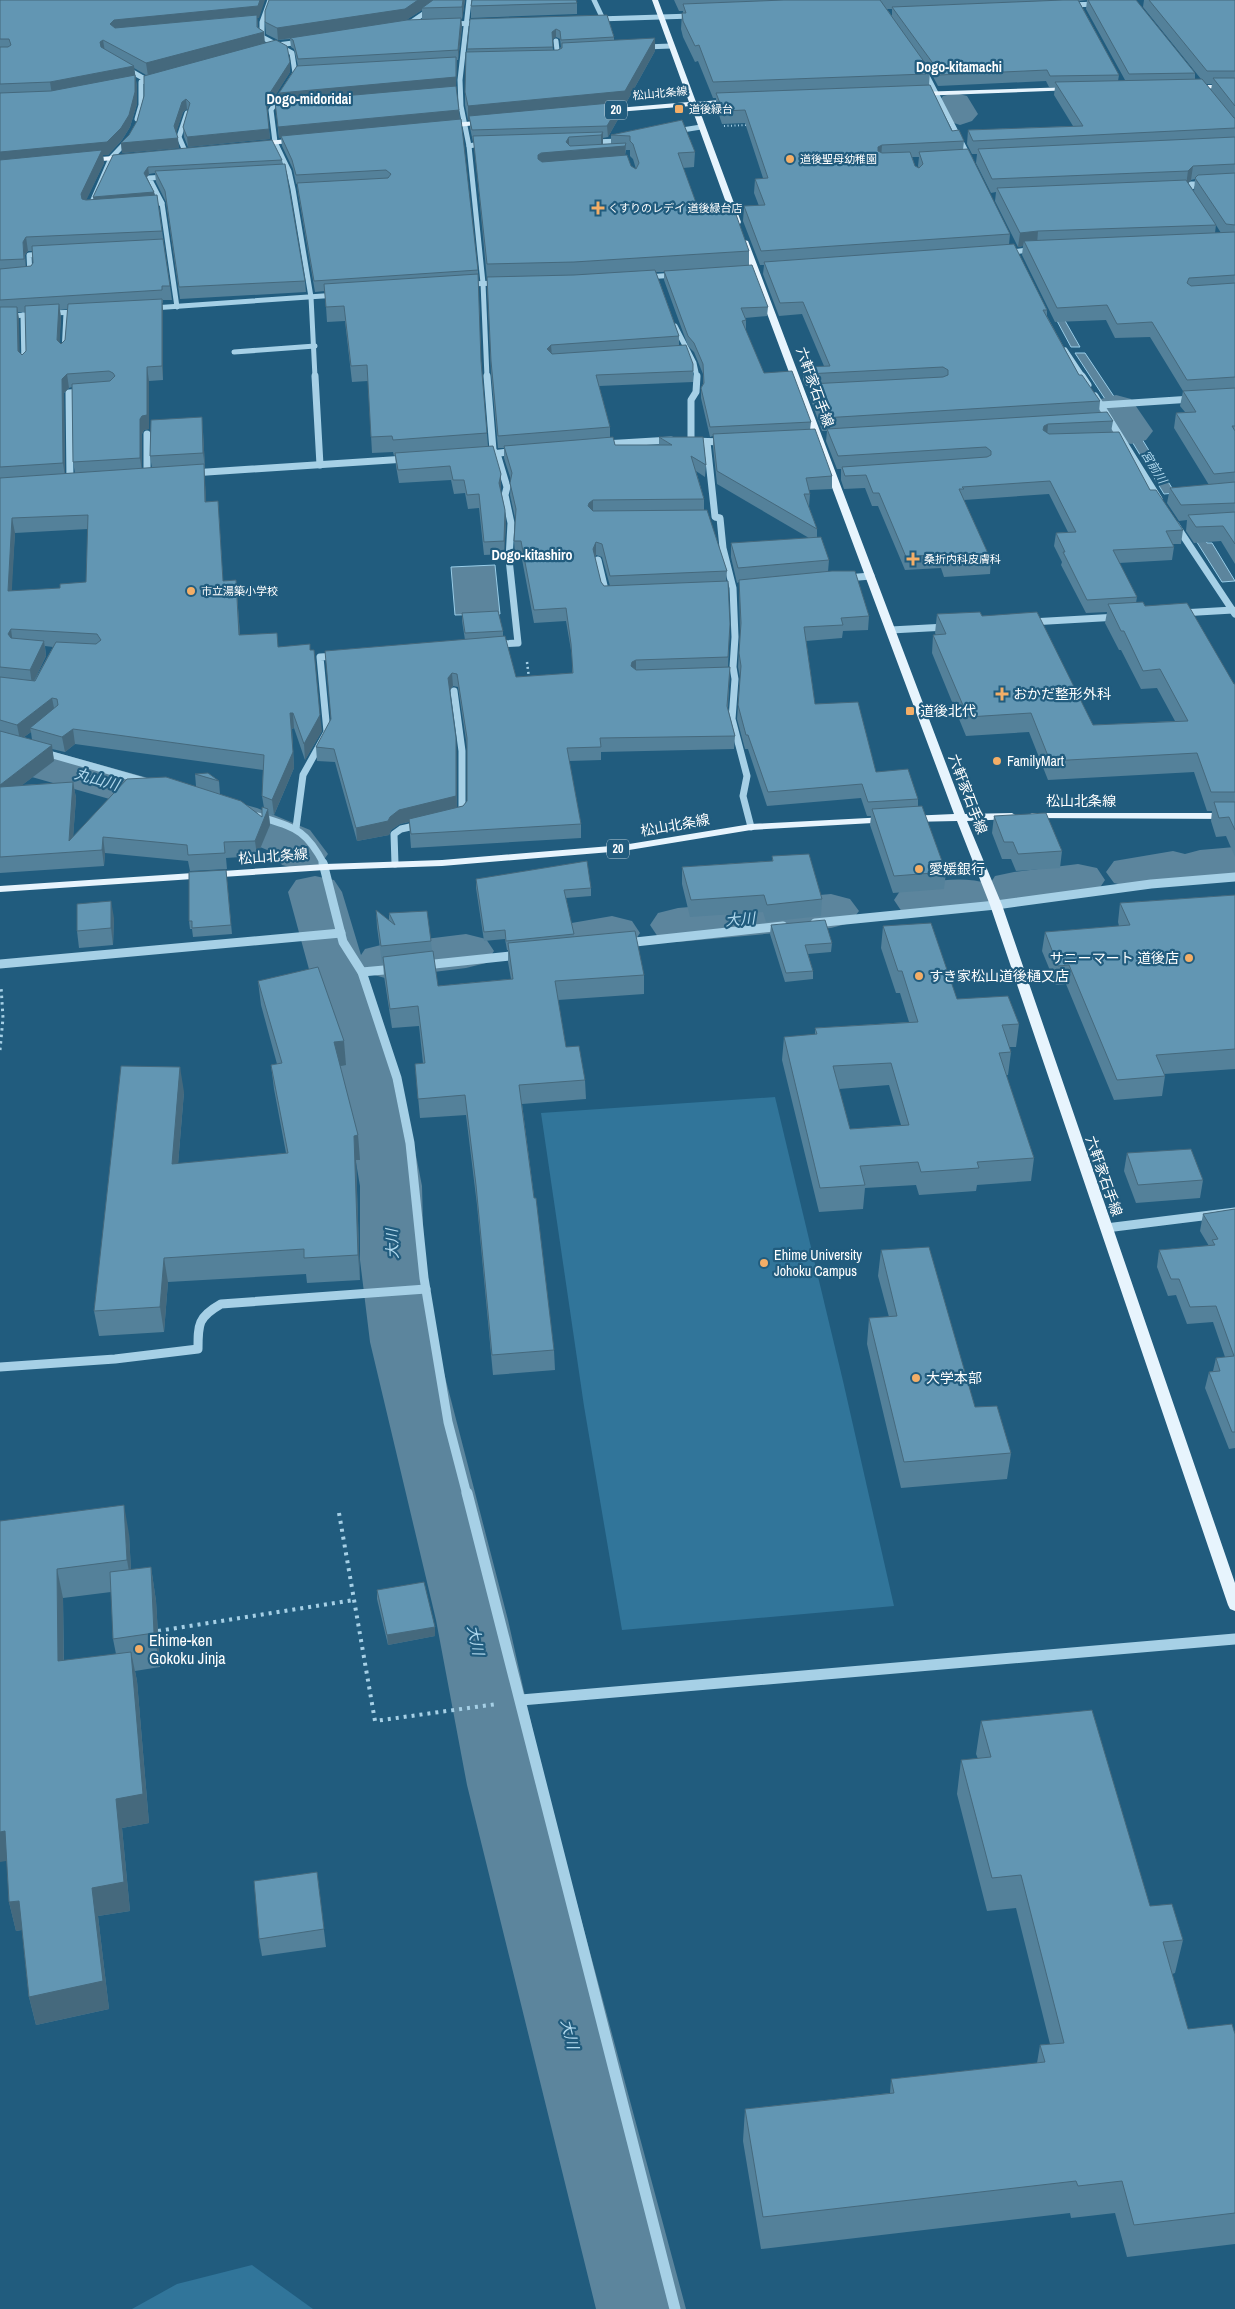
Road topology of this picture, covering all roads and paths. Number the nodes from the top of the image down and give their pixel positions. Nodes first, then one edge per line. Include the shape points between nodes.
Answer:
1 (270, 0) edge
2 (444, 0) edge
3 (469, 0) edge
4 (594, 0) edge
5 (655, 0) edge
6 (1106, 4) edge
7 (1079, 5) junction
8 (1062, 6) edge
9 (1084, 13) edge
10 (700, 16) edge
11 (661, 17) junction
12 (594, 19) edge
13 (603, 19) junction
14 (262, 22) junction
15 (252, 23) edge
16 (469, 23) junction
17 (488, 23) edge
18 (442, 24) edge
19 (407, 25) junction
20 (416, 25) edge
21 (400, 27) edge
22 (556, 41) edge
23 (304, 42) edge
24 (277, 45) junction
25 (671, 46) junction
26 (269, 47) edge
27 (643, 47) edge
28 (567, 51) edge
29 (558, 52) junction
30 (548, 59) edge
31 (917, 59) edge
32 (471, 61) edge
33 (461, 63) junction
34 (451, 65) edge
35 (122, 66) edge
36 (304, 73) edge
37 (295, 74) junction
38 (157, 78) edge
39 (1194, 79) edge
40 (148, 80) junction
41 (141, 82) junction
42 (132, 84) edge
43 (1235, 87) edge
44 (1182, 88) edge
45 (1085, 89) edge
46 (1203, 90) junction
47 (460, 93) junction
48 (937, 93) junction
49 (450, 94) edge
50 (908, 94) edge
51 (741, 101) edge
52 (692, 103) junction
53 (281, 109) edge
54 (271, 110) junction
55 (594, 112) edge
56 (187, 113) edge
57 (495, 121) edge
58 (136, 122) edge
59 (466, 124) junction
60 (751, 125) edge
61 (437, 126) edge
62 (701, 127) junction
63 (671, 132) edge
64 (131, 136) edge
65 (304, 140) edge
66 (625, 141) edge
67 (275, 142) junction
68 (586, 142) edge
69 (248, 145) edge
70 (479, 145) edge
71 (469, 146) junction
72 (194, 150) edge
73 (185, 151) junction
74 (176, 152) edge
75 (139, 155) edge
76 (111, 158) junction
77 (973, 159) junction
78 (960, 160) edge
79 (74, 162) edge
80 (973, 167) edge
81 (279, 171) edge
82 (289, 171) junction
83 (177, 177) edge
84 (1208, 183) edge
85 (293, 189) junction
86 (302, 189) edge
87 (1187, 189) junction
88 (1178, 190) edge
89 (1192, 197) edge
90 (162, 203) junction
91 (143, 205) edge
92 (97, 208) edge
93 (1011, 242) edge
94 (160, 248) edge
95 (170, 248) junction
96 (1047, 248) edge
97 (1015, 251) junction
98 (48, 254) edge
99 (999, 254) edge
100 (1019, 259) edge
101 (686, 274) edge
102 (23, 276) edge
103 (658, 276) junction
104 (639, 278) edge
105 (483, 283) junction
106 (503, 283) edge
107 (459, 284) edge
108 (660, 284) edge
109 (346, 294) edge
110 (311, 297) junction
111 (177, 307) junction
112 (149, 308) edge
113 (83, 312) edge
114 (66, 313) junction
115 (23, 315) junction
116 (0, 317) edge
117 (674, 323) edge
118 (1060, 340) edge
119 (315, 346) junction
120 (687, 351) junction
121 (234, 352) dead end
122 (680, 352) edge
123 (64, 354) edge
124 (24, 365) edge
125 (86, 392) edge
126 (1197, 399) edge
127 (1101, 405) junction
128 (1110, 419) junction
129 (1100, 420) edge
130 (147, 434) dead end
131 (1112, 439) edge
132 (1122, 439) junction
133 (691, 441) junction
134 (735, 441) edge
135 (707, 442) junction
136 (594, 445) edge
137 (525, 451) edge
138 (496, 453) junction
139 (479, 455) edge
140 (409, 459) edge
141 (320, 465) junction
142 (186, 474) edge
143 (148, 476) junction
144 (157, 476) edge
145 (138, 477) edge
146 (80, 481) edge
147 (60, 482) edge
148 (70, 482) junction
149 (1158, 498) junction
150 (1168, 498) dead end
151 (1163, 505) edge
152 (715, 516) junction
153 (706, 517) edge
154 (1172, 519) edge
155 (1186, 525) dead end
156 (1177, 526) junction
157 (598, 560) edge
158 (870, 576) junction
159 (833, 579) edge
160 (615, 594) edge
161 (1234, 612) edge
162 (1174, 614) edge
163 (1125, 616) edge
164 (1018, 623) edge
165 (950, 626) edge
166 (891, 630) junction
167 (518, 643) junction
168 (488, 645) edge
169 (350, 655) edge
170 (724, 675) edge
171 (734, 675) junction
172 (529, 681) edge
173 (454, 691) dead end
174 (30, 749) edge
175 (160, 785) edge
176 (247, 813) edge
177 (960, 816) junction
178 (1235, 816) edge
179 (453, 817) edge
180 (427, 823) edge
181 (751, 827) junction
182 (296, 828) junction
183 (395, 864) junction
184 (325, 867) junction
185 (1235, 877) edge
186 (0, 889) edge
187 (996, 905) junction
188 (803, 924) edge
189 (793, 925) edge
190 (340, 933) junction
191 (618, 944) edge
192 (529, 954) edge
193 (1, 964) edge
194 (412, 967) edge
195 (402, 968) edge
196 (362, 972) junction
197 (0, 1050) edge
198 (1235, 1212) edge
199 (1106, 1228) junction
200 (424, 1289) junction
201 (0, 1367) edge
202 (339, 1513) dead end
203 (354, 1600) junction
204 (1235, 1605) edge
205 (158, 1631) dead end
206 (1235, 1639) edge
207 (521, 1700) junction
208 (675, 2309) edge

1 - 14 street
2 - 19 street
3 - 16 street
4 - 13 street
5 - 11 main road, 六軒家石手線
6 - 7 street
7 - 8 street
7 - 9 street
10 - 11 street
11 - 13 street
11 - 25 main road, 六軒家石手線
12 - 13 street
14 - 15 street
14 - 24 street via 262,37
16 - 17 street
16 - 18 street
16 - 33 street
19 - 20 street
19 - 21 street
22 - 29 street
23 - 24 street
24 - 26 street
24 - 37 street via 292,54
25 - 27 street
25 - 52 main road, 六軒家石手線
28 - 29 street
29 - 30 street via 558,59
31 - 48 street
32 - 33 street
33 - 34 street
33 - 47 street
35 - 40 street
36 - 37 street
37 - 54 street
38 - 40 street
39 - 46 street
40 - 41 street
41 - 42 street
41 - 58 street via 141,106
43 - 46 main road
44 - 46 main road
45 - 48 main road
47 - 49 street
47 - 59 street
48 - 50 main road
48 - 77 street
51 - 52 main road, 松山北条線 / 20
52 - 55 main road, 松山北条線 / 20
52 - 62 main road, 六軒家石手線
53 - 54 street
54 - 67 street
56 - 73 street via 178,137
57 - 59 main road
59 - 61 main road
59 - 71 street
60 - 62 path
62 - 63 street
62 - 158 main road, 六軒家石手線 via 754,269 805,392 817,436 837,474
64 - 76 street
65 - 67 main road
66 - 68 street
67 - 69 main road
67 - 82 street
70 - 71 street
71 - 105 street
72 - 73 main road
73 - 74 main road
75 - 76 main road
76 - 79 main road
76 - 92 street via 87,209
77 - 78 street
77 - 80 street
81 - 82 street
82 - 85 street
83 - 90 street via 149,178
84 - 87 street via 1191,184 1192,187
85 - 86 street
85 - 110 street
87 - 88 street
87 - 89 street
90 - 91 street
90 - 95 street
93 - 97 street
94 - 95 street
95 - 111 street
96 - 97 street
97 - 99 street
97 - 100 street
98 - 102 street via 29,255 31,276
101 - 103 street
103 - 104 street
103 - 108 street
105 - 106 street
105 - 107 street
105 - 138 street via 488,399 493,450
109 - 110 street
110 - 111 street
110 - 119 street
111 - 112 street
113 - 114 street
114 - 115 street
114 - 123 street
115 - 116 street
115 - 124 street
117 - 120 street
118 - 127 street
119 - 121 street
119 - 141 street
120 - 122 street
120 - 133 street via 699,382 698,392 691,400
125 - 148 street via 69,392
126 - 127 street
127 - 128 street
128 - 129 street
128 - 132 street
130 - 143 street
131 - 132 street
132 - 149 street
133 - 135 street
133 - 136 street
134 - 135 street
135 - 152 street
137 - 138 street
138 - 139 street
138 - 167 street via 506,487 511,523 509,559
140 - 141 street
141 - 142 street
143 - 144 street
143 - 145 street
146 - 148 street
147 - 148 street
149 - 150 street
149 - 151 street
152 - 153 street
152 - 171 street via 720,518 723,548 733,588
154 - 156 street
155 - 156 street
156 - 161 street
157 - 160 street via 606,594
158 - 159 street
158 - 166 main road, 六軒家石手線
161 - 162 street
163 - 164 street
165 - 166 street
166 - 177 main road, 六軒家石手線
167 - 168 street
167 - 172 path via 524,645
169 - 182 street via 320,657 327,732 303,774
170 - 171 street
171 - 181 street via 732,719 747,776 743,796
173 - 179 street via 462,751 462,814
174 - 175 street
176 - 182 street
177 - 178 main road, 松山北条線 / 20
177 - 181 main road, 松山北条線 / 20
177 - 187 main road, 六軒家石手線
180 - 183 street via 401,829 394,834
181 - 183 main road, 松山北条線 / 20 via 623,848
182 - 184 street via 314,846
183 - 184 main road, 松山北条線 / 20
184 - 186 main road, 松山北条線 / 20
184 - 190 street
185 - 187 street via 1151,884
187 - 188 street
187 - 199 main road, 六軒家石手線
189 - 191 street
190 - 193 street
190 - 196 street
192 - 194 street
193 - 197 path via 3,1018
195 - 196 street
196 - 200 street via 397,1078 410,1143
198 - 199 street
199 - 204 main road, 六軒家石手線
200 - 201 street via 221,1304 206,1312 198,1325 198,1349 115,1360
200 - 207 street via 448,1422
202 - 203 path
203 - 205 path
203 - 207 path via 375,1721
206 - 207 street
207 - 208 street

